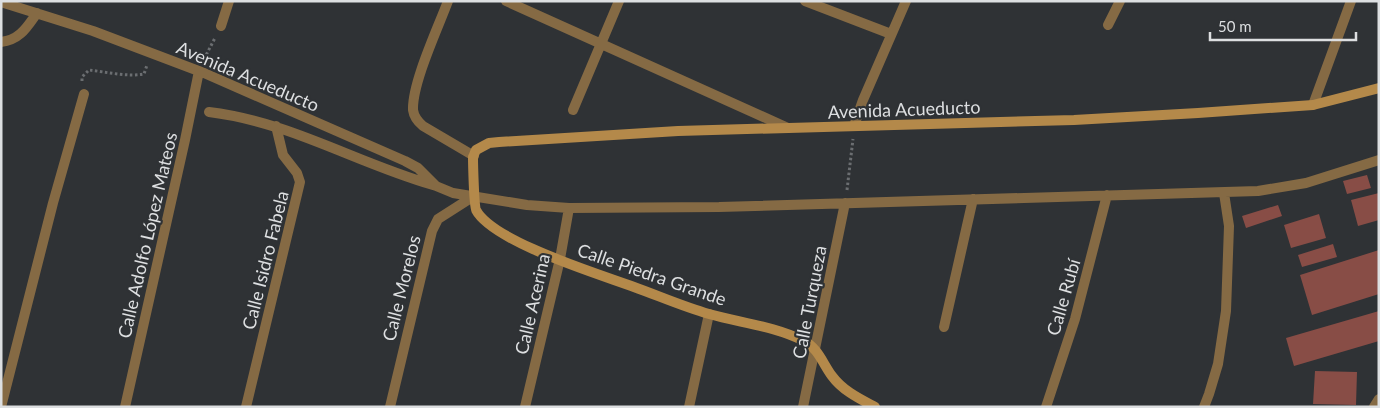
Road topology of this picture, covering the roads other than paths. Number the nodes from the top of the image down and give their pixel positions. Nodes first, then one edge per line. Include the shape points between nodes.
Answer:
1 (229, 1) edge
2 (448, 1) edge
3 (506, 1) edge
4 (618, 1) edge
5 (806, 1) edge
6 (906, 1) edge
7 (1120, 1) edge
8 (1351, 1) edge
9 (1, 2) edge
10 (36, 13) junction
11 (1108, 25) dead end
12 (221, 26) road end
13 (891, 34) junction
14 (1, 42) edge
15 (600, 42) junction
16 (199, 71) junction
17 (1379, 88) edge
18 (84, 94) road end
19 (1313, 105) junction
20 (573, 110) dead end
21 (209, 112) dead end
22 (276, 126) junction
23 (854, 126) junction
24 (788, 128) junction
25 (474, 156) junction
26 (1379, 160) edge
27 (436, 186) junction
28 (1224, 193) junction
29 (1107, 195) junction
30 (474, 196) junction
31 (973, 198) junction
32 (845, 204) junction
33 (569, 208) junction
34 (560, 260) junction
35 (709, 314) junction
36 (944, 327) dead end
37 (816, 352) junction
38 (1379, 399) edge
39 (1, 407) edge
40 (125, 407) edge
41 (246, 407) edge
42 (390, 407) edge
43 (525, 407) edge
44 (689, 407) edge
45 (804, 407) edge
46 (875, 407) edge
47 (1046, 407) edge
48 (1204, 407) edge
49 (1374, 407) edge

1 - 12 street
2 - 25 street via 418,80 413,110 422,126
3 - 15 street
4 - 15 street
5 - 13 street
6 - 13 street
7 - 11 street
8 - 19 street
9 - 10 street, Avenida Acueducto
10 - 14 street via 24,32 11,41
10 - 16 street, Avenida Acueducto
13 - 23 street
15 - 20 street
15 - 24 street
16 - 27 street, Avenida Acueducto via 405,160
16 - 40 street, Calle Adolfo López Mateos
17 - 19 street, Avenida Acueducto
18 - 39 street
19 - 23 street, Avenida Acueducto via 1198,114
21 - 22 street
22 - 27 street
22 - 41 street, Calle Isidro Fabela via 283,155 300,182
23 - 24 street, Avenida Acueducto
24 - 25 street, Avenida Acueducto via 678,130 499,142 481,147
25 - 30 street
26 - 28 street, Avenida Acueducto via 1306,183
27 - 30 street, Avenida Acueducto
28 - 29 street, Avenida Acueducto
28 - 48 street via 1229,226 1226,310 1218,364
29 - 31 street, Avenida Acueducto
29 - 47 street, Calle Rubí via 1075,319
30 - 33 street, Avenida Acueducto
30 - 34 street, Calle Piedra Grande via 475,210 497,231
30 - 42 street, Calle Morelos via 438,219 432,231
31 - 32 street, Avenida Acueducto
31 - 36 street
32 - 33 street, Avenida Acueducto
32 - 37 street, Calle Turqueza
33 - 34 street, Calle Acerina
34 - 35 street, Calle Piedra Grande
34 - 43 street, Calle Acerina
35 - 37 street, Calle Piedra Grande via 774,329 805,342
35 - 44 street
37 - 45 street, Calle Turqueza
37 - 46 street, Calle Piedra Grande via 841,385
38 - 49 street

